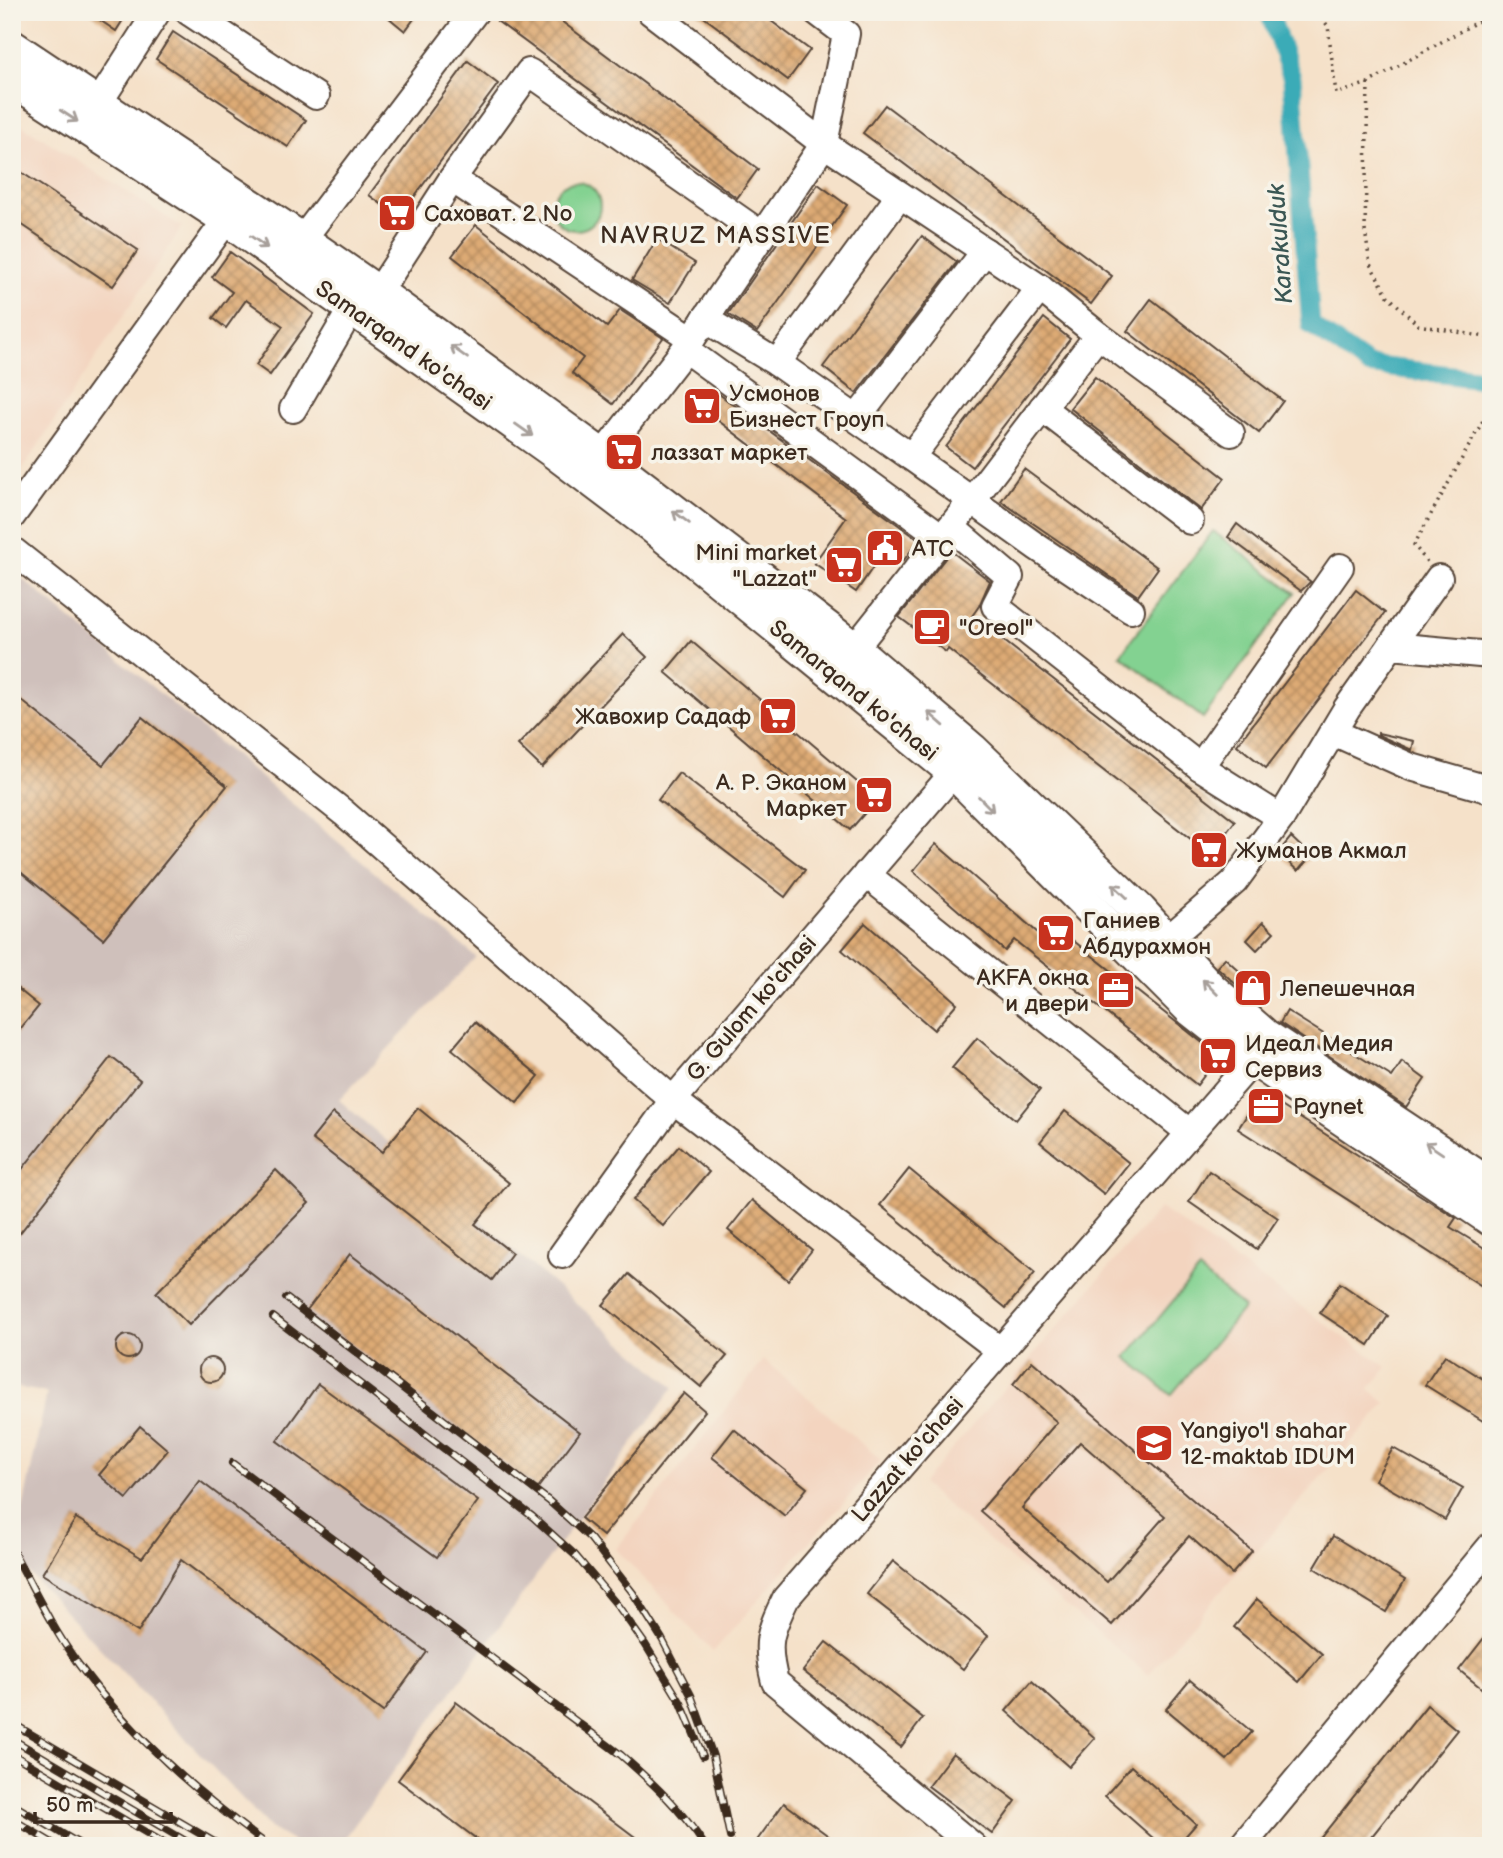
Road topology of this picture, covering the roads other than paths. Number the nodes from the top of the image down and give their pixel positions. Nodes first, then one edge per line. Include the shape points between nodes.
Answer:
1 (157, 12) edge
2 (189, 12) edge
3 (475, 12) edge
4 (651, 12) edge
5 (817, 12) edge
6 (12, 47) edge
7 (12, 79) edge
8 (316, 96) dead end
9 (98, 104) junction
10 (824, 144) junction
11 (452, 179) junction
12 (900, 195) junction
13 (234, 209) junction
14 (762, 236) junction
15 (302, 240) junction
16 (985, 251) junction
17 (1040, 288) junction
18 (365, 301) junction
19 (1098, 335) junction
20 (694, 336) junction
21 (777, 363) junction
22 (1042, 408) junction
23 (293, 409) dead end
24 (857, 418) junction
25 (1231, 433) dead end
26 (602, 456) junction
27 (911, 457) junction
28 (973, 499) junction
29 (12, 516) edge
30 (1190, 521) dead end
31 (947, 532) junction
32 (1037, 547) junction
33 (12, 550) edge
34 (1340, 566) dead end
35 (1010, 577) junction
36 (1439, 578) road end
37 (1131, 610) dead end
38 (1391, 646) junction
39 (854, 649) junction
40 (1491, 655) edge
41 (1332, 732) junction
42 (963, 761) junction
43 (1200, 767) junction
44 (1491, 790) edge
45 (1280, 818) junction
46 (866, 874) junction
47 (1167, 940) junction
48 (1254, 1059) junction
49 (673, 1100) junction
50 (1190, 1133) junction
51 (1491, 1186) edge
52 (1491, 1219) edge
53 (562, 1255) dead end
54 (1000, 1351) junction
55 (1491, 1546) edge
56 (973, 1846) edge
57 (1242, 1846) edge

1 - 9 street
2 - 8 street
3 - 15 street
4 - 10 street
5 - 10 street via 846,34
6 - 9 main road, Samarqand ko'chasi
7 -> 13 main road, Samarqand ko'chasi
9 - 13 main road, Samarqand ko'chasi
10 - 12 street
10 - 14 street
11 - 14 street via 529,72
11 - 18 street
11 - 20 street
12 - 16 street
12 - 21 street
13 - 15 main road, Samarqand ko'chasi
13 -> 18 main road, Samarqand ko'chasi
13 - 29 street
14 - 20 street
15 - 18 main road, Samarqand ko'chasi
16 - 17 street
16 - 24 street
17 - 19 street
17 - 27 street
18 - 23 street
26 -> 18 main road, Samarqand ko'chasi
18 -> 42 main road, Samarqand ko'chasi via 556,453
19 - 22 street
19 - 25 street
20 - 21 street
20 - 26 street
20 - 31 street
21 - 24 street
22 - 28 street
22 - 30 street
24 - 27 street
39 -> 26 main road, Samarqand ko'chasi
27 - 28 street
28 - 31 street
28 - 32 street
31 - 35 street
31 - 39 street
32 - 35 street
32 - 37 street
33 - 49 street via 344,813
34 - 43 street
35 - 43 street via 995,606
36 - 38 street
38 - 40 street
38 - 41 street
42 -> 39 main road, Samarqand ko'chasi
41 - 44 street via 1411,767
41 - 45 street
42 - 46 street, G. Gulom ko'chasi
47 -> 42 main road, Samarqand ko'chasi via 1140,911
42 -> 48 main road, Samarqand ko'chasi via 1192,1010
43 - 45 street
45 - 47 street via 1234,881
46 - 49 street, G. Gulom ko'chasi
46 - 50 street
51 -> 47 main road, Samarqand ko'chasi via 1265,1036 1211,989
48 - 50 street, Lazzat ko'chasi
48 - 52 main road, Samarqand ko'chasi
49 - 53 street, G. Gulom ko'chasi
49 - 54 street
50 - 54 street, Lazzat ko'chasi
54 - 56 street, Lazzat ko'chasi via 786,1598 771,1628 768,1655 775,1682
55 - 57 street

